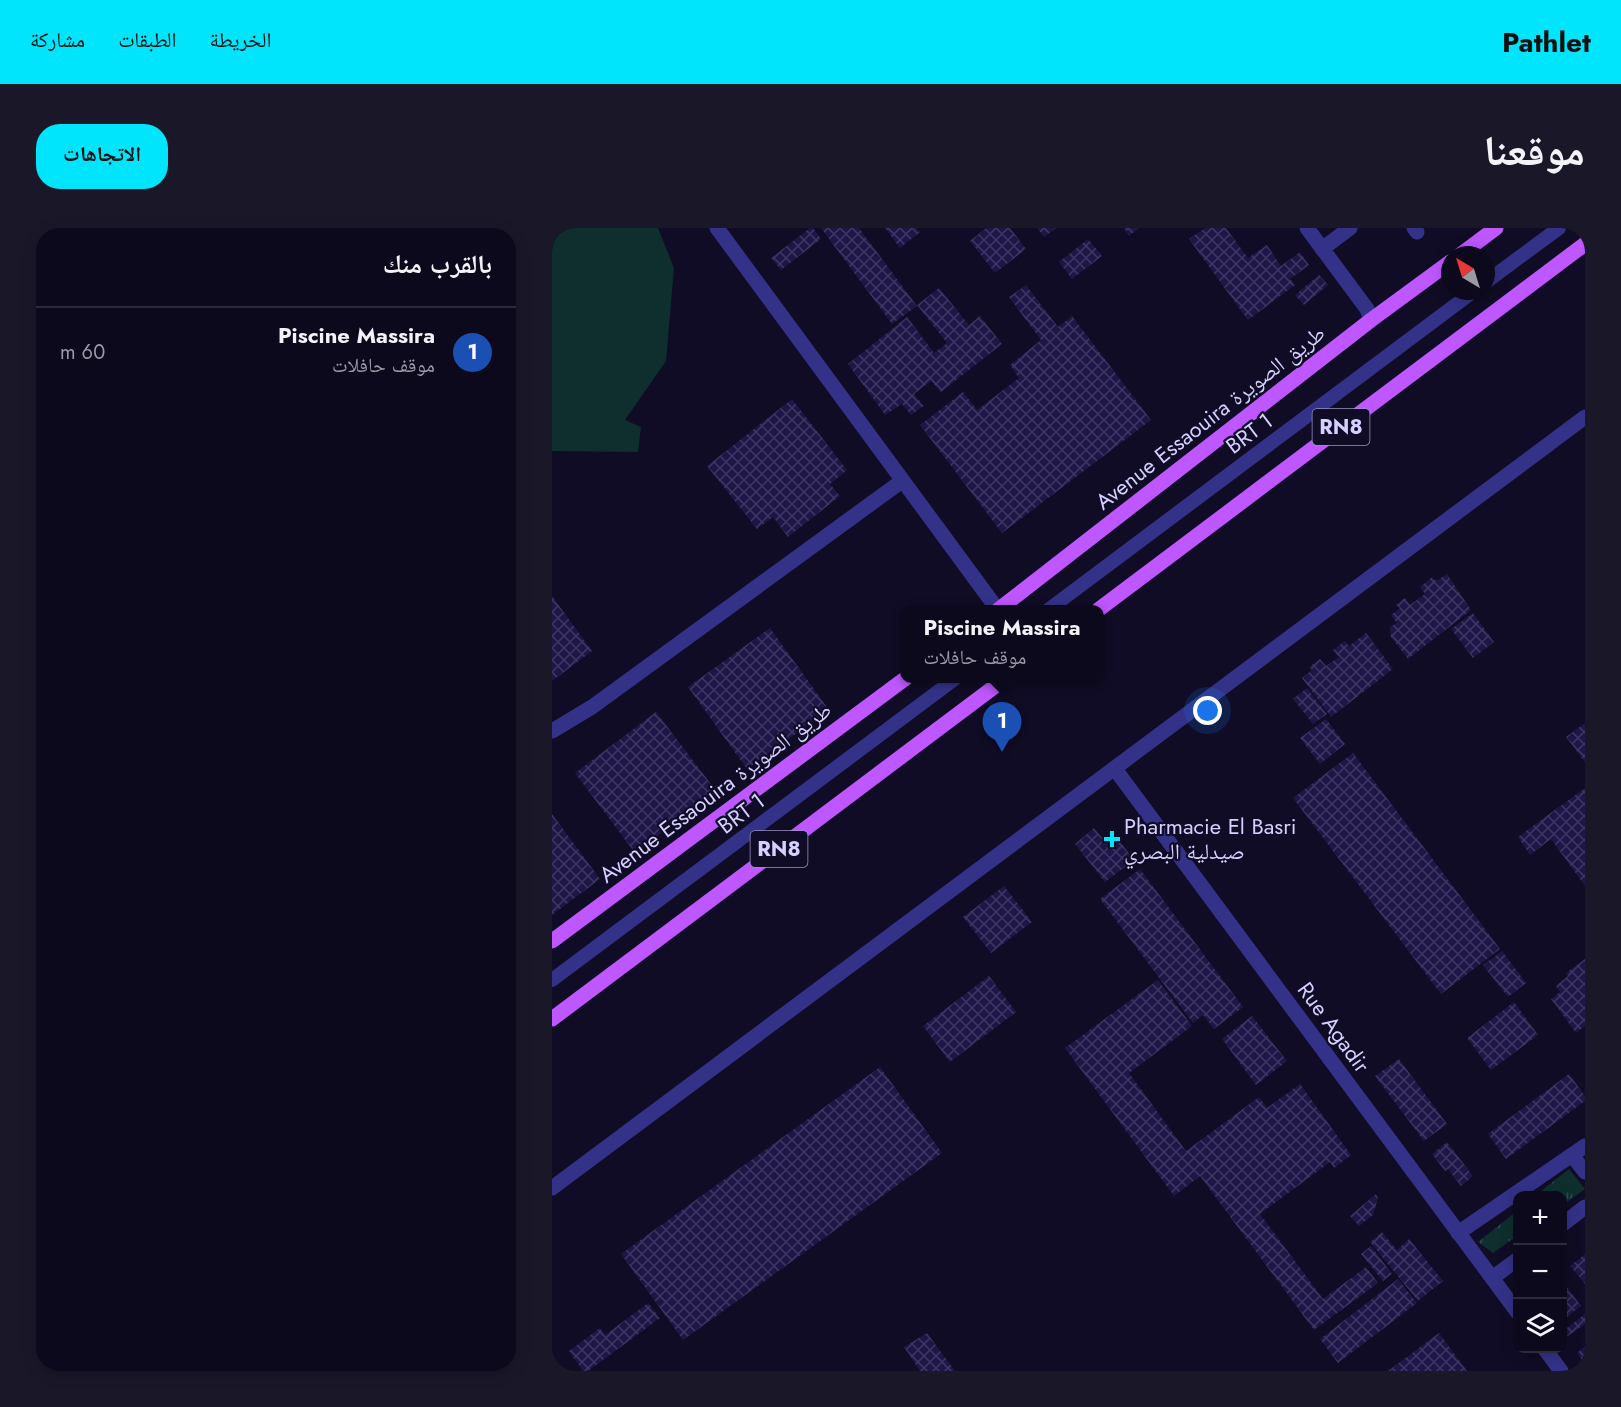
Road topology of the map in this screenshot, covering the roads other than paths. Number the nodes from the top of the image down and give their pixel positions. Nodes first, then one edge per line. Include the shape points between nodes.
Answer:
1 (717, 228) edge
2 (1307, 228) edge
3 (1350, 228) edge
4 (1496, 228) edge
5 (1559, 228) edge
6 (1585, 244) edge
7 (1472, 246) edge
8 (1322, 249) junction
9 (1441, 269) edge
10 (1495, 275) edge
11 (1462, 300) edge
12 (1371, 320) junction
13 (1585, 417) edge
14 (902, 481) junction
15 (995, 605) edge
16 (1003, 605) edge
17 (1053, 605) edge
18 (1103, 605) edge
19 (900, 682) edge
20 (949, 683) edge
21 (999, 683) edge
22 (552, 731) edge
23 (1115, 769) junction
24 (552, 941) edge
25 (552, 980) edge
26 (552, 1018) edge
27 (1579, 1150) edge
28 (1585, 1172) edge
29 (552, 1188) edge
30 (1585, 1207) edge
31 (1567, 1221) edge
32 (1458, 1233) junction
33 (1513, 1263) edge
34 (1492, 1278) junction
35 (1513, 1305) edge
36 (1548, 1353) edge
37 (1561, 1371) edge

1 - 14 street
2 - 8 street
3 - 8 street
4 - 7 main road
5 - 10 lane
6 - 18 main road, RN8
8 - 12 street
9 - 12 main road, Avenue Essaouira طريق الصويرة
11 - 17 lane, BRT 1
12 - 16 main road, Avenue Essaouira طريق الصويرة
13 - 23 street
14 - 15 street
14 - 22 street via 592,707
19 - 24 main road, Avenue Essaouira طريق الصويرة / RN8
20 - 25 lane, BRT 1
21 - 26 main road, RN8
23 - 29 street
23 - 32 street, Rue Agadir
27 - 28 street
27 - 32 street
30 - 31 street
32 - 34 street, Rue Agadir
33 - 34 street
34 - 35 street, Rue Agadir
36 - 37 street

